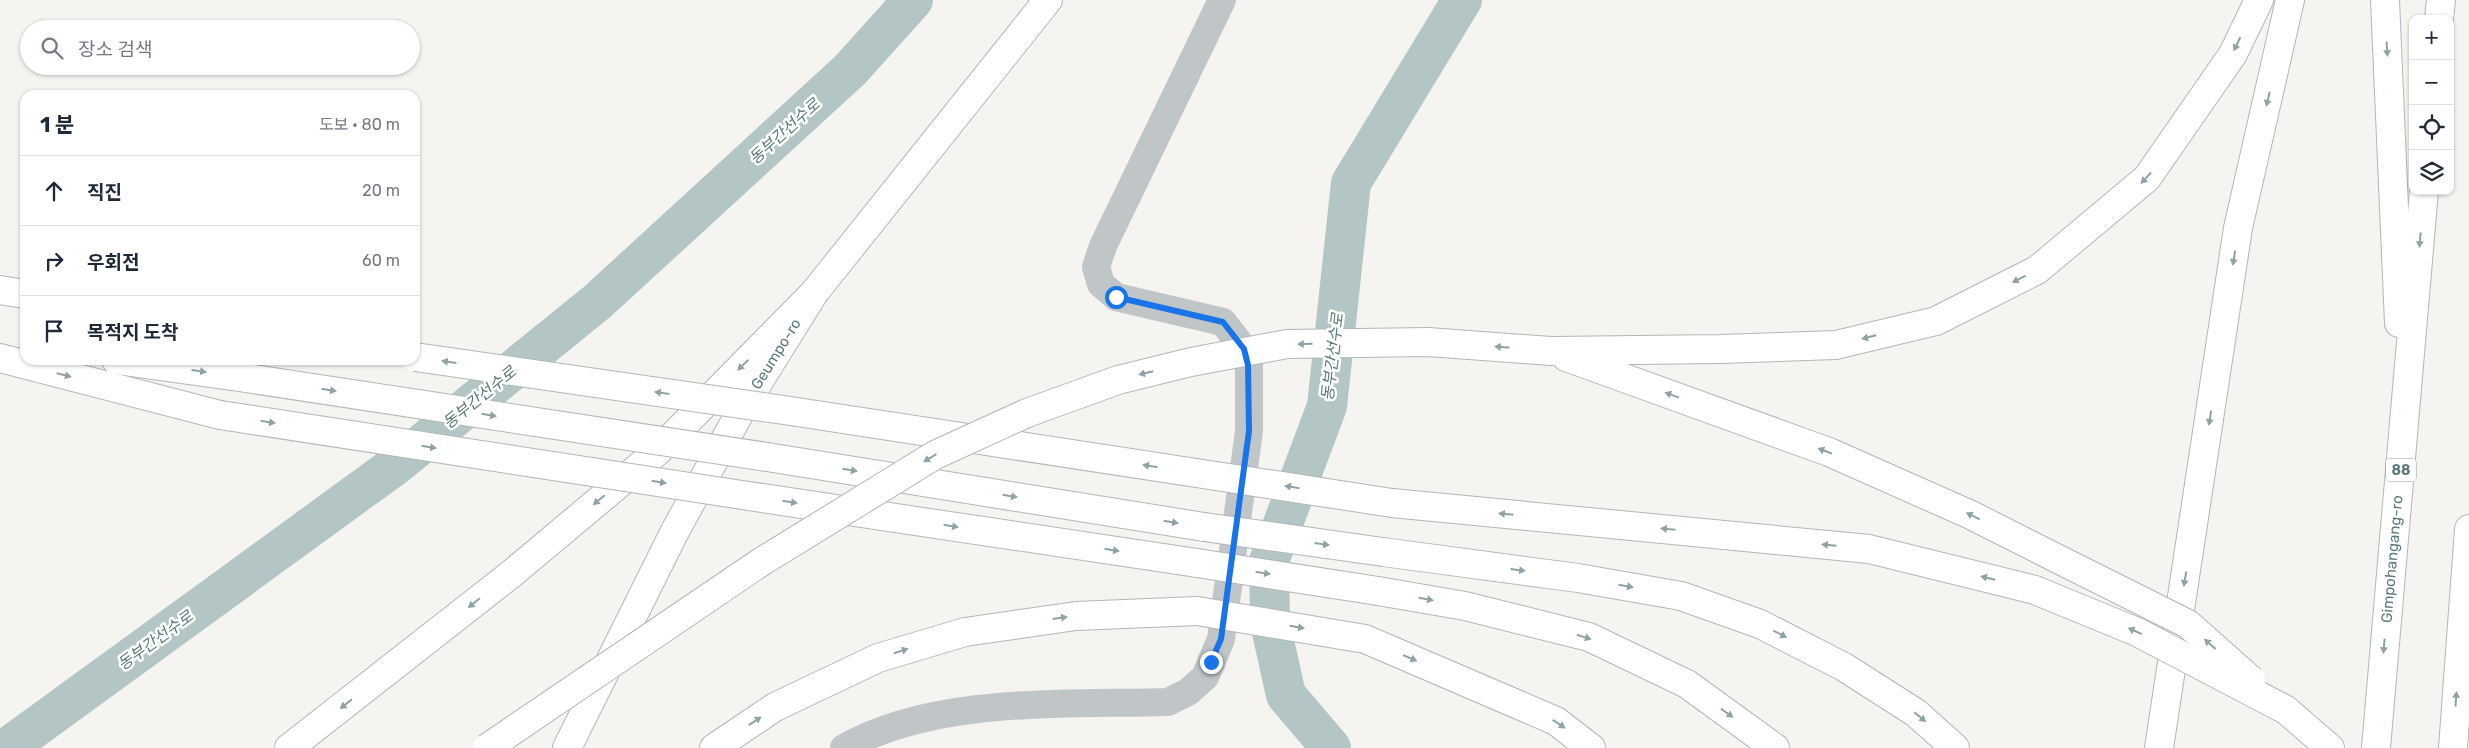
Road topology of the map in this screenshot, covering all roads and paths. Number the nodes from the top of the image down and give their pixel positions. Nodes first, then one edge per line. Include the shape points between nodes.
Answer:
1 (1048, 0) edge
2 (1222, 0) edge
3 (2259, 0) edge
4 (2290, 0) edge
5 (2385, 0) edge
6 (2441, 0) edge
7 (2439, 15) edge
8 (2424, 195) edge
9 (0, 290) edge
10 (20, 293) edge
11 (814, 293) junction
12 (0, 344) edge
13 (20, 346) edge
14 (1551, 351) junction
15 (0, 358) edge
16 (420, 359) edge
17 (20, 363) edge
18 (27, 365) edge
19 (152, 365) edge
20 (2404, 436) junction
21 (2469, 530) edge
22 (2286, 710) junction
23 (289, 748) edge
24 (487, 748) edge
25 (567, 748) edge
26 (714, 748) edge
27 (844, 748) edge
28 (1591, 748) edge
29 (1775, 748) edge
30 (1955, 748) edge
31 (2159, 748) edge
32 (2330, 748) edge
33 (2376, 748) edge
34 (2452, 748) edge

1 - 11 main road, Geumpo-ro
2 - 27 street via 1103,246 1096,267 1101,284 1116,297 1223,322 1244,349 1248,365 1249,431 1221,639 1205,676 1188,692 1168,702 945,712 903,724
3 -> 14 main road via 2233,54 2147,178 2037,270 1936,321 1836,345 1721,350
4 -> 31 main road via 2238,228
5 -> 20 main road
6 - 7 main road
8 -> 20 main road, Gimpohangang-ro / 88
9 - 10 main road
11 -> 23 main road via 658,451 510,574
11 - 25 main road, Geumpo-ro via 743,407 674,532
12 - 13 main road
22 -> 14 main road, bridge via 2188,624 1971,515 1829,452
14 -> 24 main road, bridge via 1428,342 1287,344 1118,380 1036,409 935,455 778,552
15 -> 17 main road, bridge
22 -> 16 main road, bridge via 2137,632 2035,590 1869,549 1392,503
18 -> 29 main road, bridge via 220,415 1465,606 1589,637 1687,684
19 -> 30 main road, bridge via 767,457 1204,528 1578,578 1681,596 1760,624 1844,667 1916,713
20 -> 33 main road, Gimpohangang-ro / 88
34 -> 21 main road
22 - 32 main road
26 -> 28 main road, bridge via 775,707 878,658 965,632 1076,616 1197,612 1366,639 1556,721

